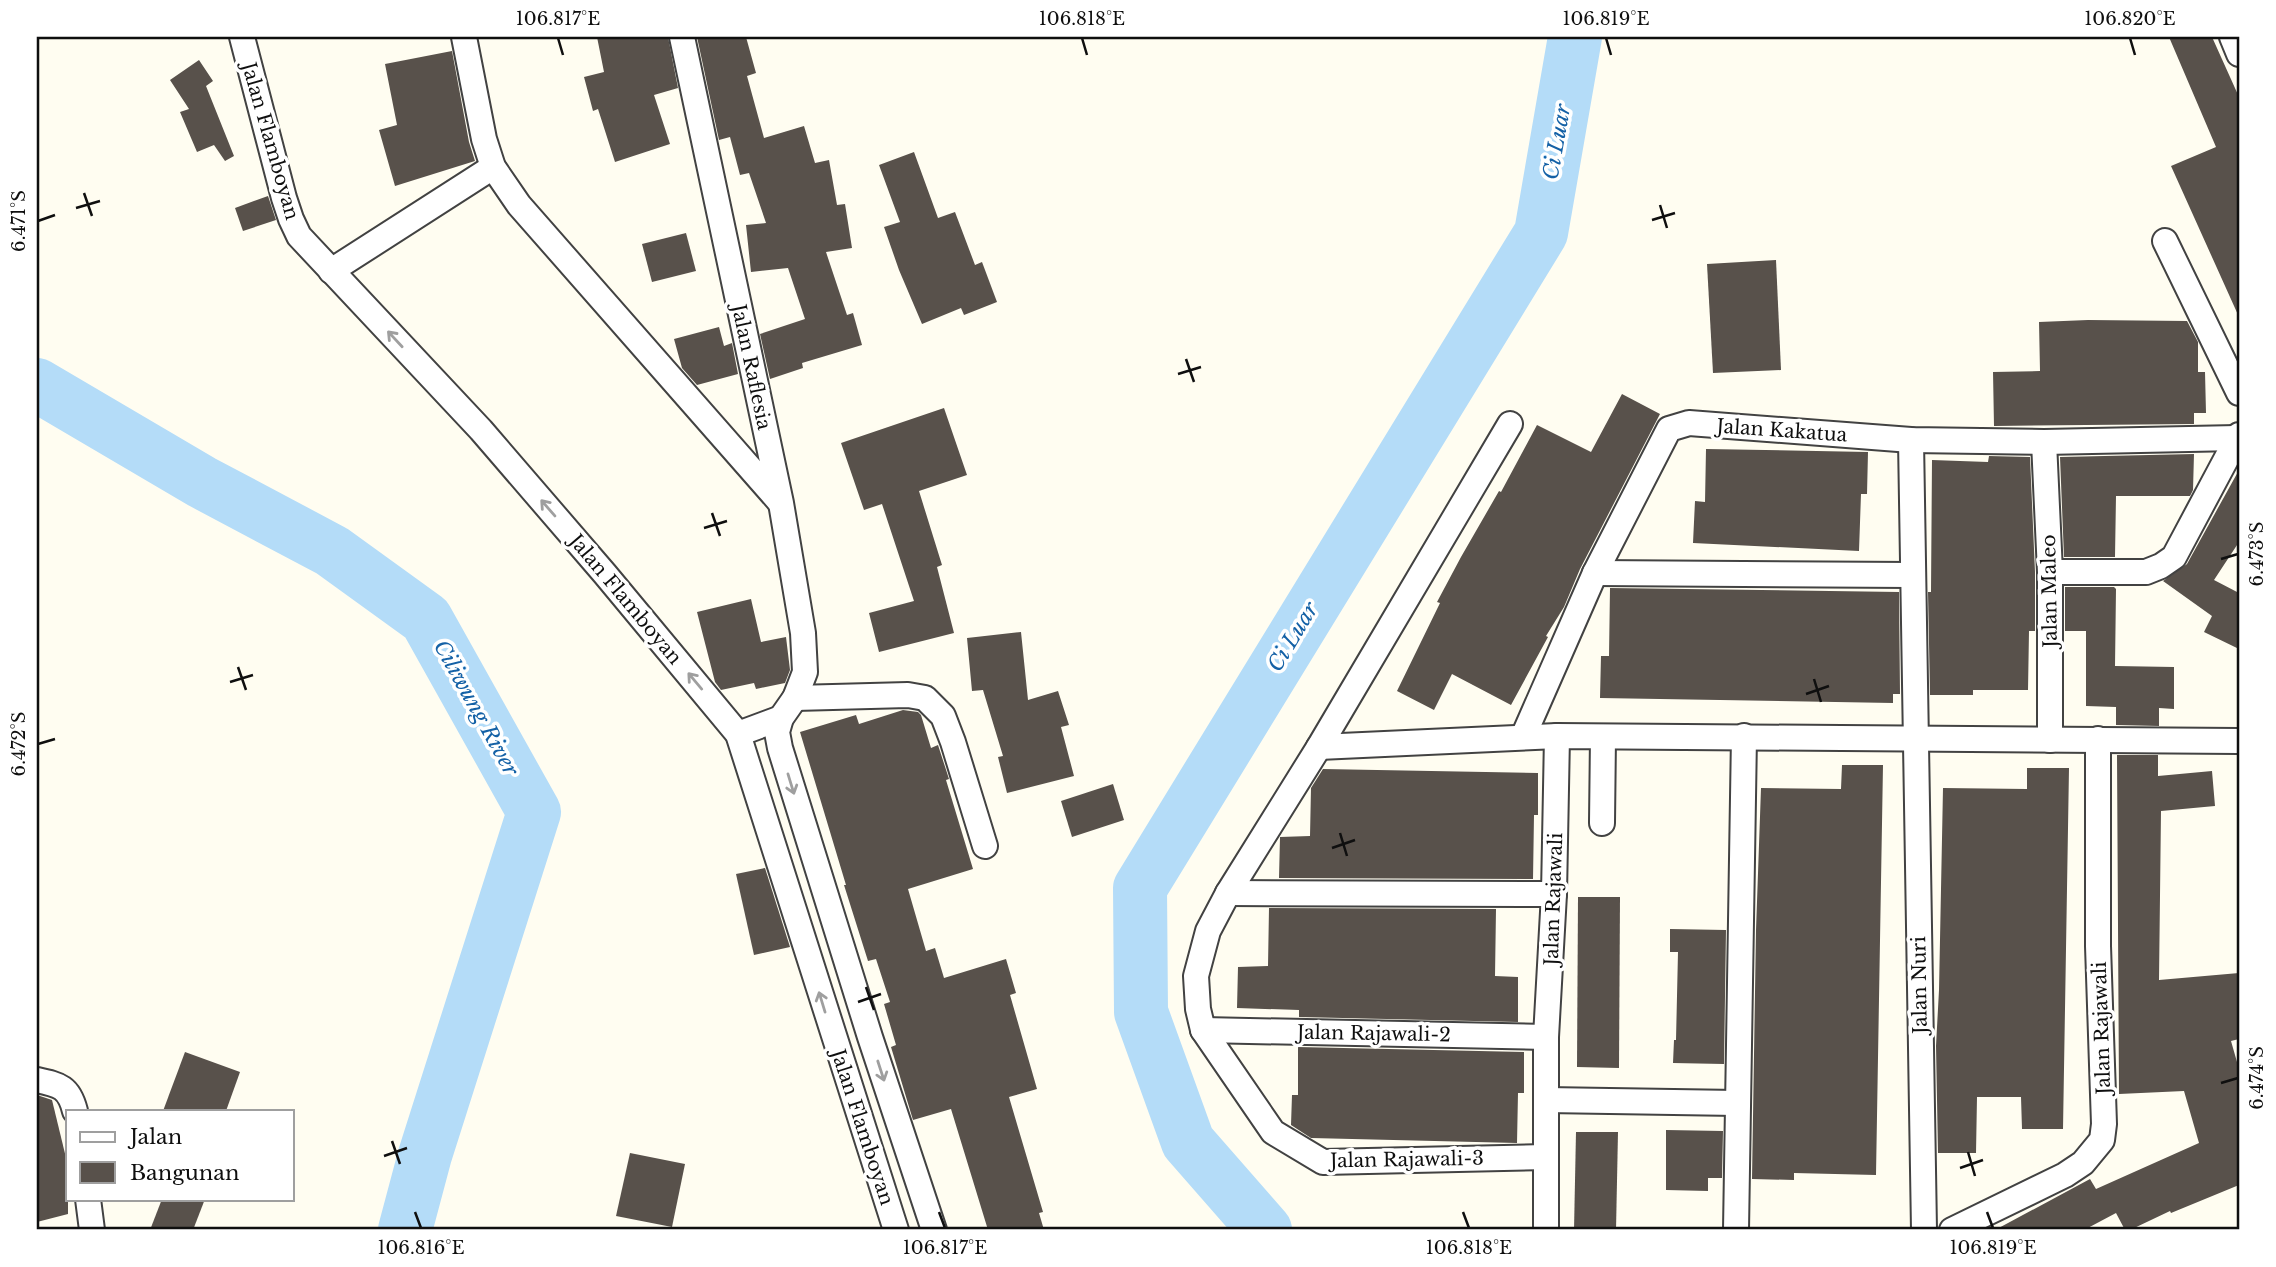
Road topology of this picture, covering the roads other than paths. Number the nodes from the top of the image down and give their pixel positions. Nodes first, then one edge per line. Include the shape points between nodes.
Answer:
1 (242, 37) edge
2 (464, 37) edge
3 (682, 37) edge
4 (2232, 37) edge
5 (2239, 54) edge
6 (493, 167) junction
7 (2165, 241) dead end
8 (331, 271) junction
9 (2239, 393) edge
10 (1510, 424) dead end
11 (2238, 437) edge
12 (1911, 440) junction
13 (2044, 442) junction
14 (781, 503) junction
15 (2050, 572) junction
16 (1595, 573) junction
17 (1912, 575) junction
18 (788, 708) junction
19 (738, 734) junction
20 (1557, 736) junction
21 (1744, 736) junction
22 (1523, 737) junction
23 (1603, 737) junction
24 (2098, 739) junction
25 (1914, 740) junction
26 (2050, 740) junction
27 (2239, 741) edge
28 (1319, 747) junction
29 (1602, 823) dead end
30 (985, 846) dead end
31 (1228, 893) junction
32 (1554, 894) junction
33 (1203, 1030) junction
34 (870, 1037) junction
35 (1546, 1037) junction
36 (837, 1048) junction
37 (37, 1080) edge
38 (1546, 1100) junction
39 (1737, 1103) junction
40 (75, 1110) edge
41 (1546, 1157) junction
42 (88, 1200) edge
43 (1989, 1222) edge
44 (84, 1228) edge
45 (896, 1230) edge
46 (934, 1230) edge
47 (1546, 1230) edge
48 (1736, 1230) edge
49 (1924, 1230) edge
50 (1951, 1230) edge

1 - 8 street, Jalan Flamboyan via 291,219 299,236
2 - 6 street
3 - 14 street, Jalan Raflesia
4 - 5 street
6 - 8 street
6 - 14 street via 519,205
7 - 9 street
19 -> 8 street, Jalan Flamboyan via 481,430
10 - 28 street
11 - 13 street, Jalan Kakatua
11 - 15 street via 2174,557 2146,572
12 - 13 street, Jalan Kakatua
12 - 16 street, Jalan Kakatua via 1689,424 1669,429
12 - 17 street, Jalan Nuri
13 - 15 street, Jalan Maleo
14 - 18 street, Jalan Raflesia via 803,633 805,672
15 - 26 street, Jalan Maleo
16 - 17 street
16 - 22 street, Jalan Kakatua
17 - 25 street, Jalan Nuri
18 - 19 street
18 - 30 street via 908,695 925,698 943,716
18 -> 34 street, Jalan Raflesia via 777,732 780,748
36 -> 19 street, Jalan Flamboyan
20 - 22 street
20 - 23 street
20 - 32 street, Jalan Rajawali
21 - 23 street
21 - 25 street
21 - 39 street
22 - 28 street
23 - 29 street
24 - 26 street
24 - 27 street
24 - 43 street, Jalan Rajawali via 2102,1140 2083,1164
25 - 26 street
25 - 49 street, Jalan Nuri
28 - 31 street
31 - 32 street
31 - 33 street via 1208,931 1196,976
32 - 35 street, Jalan Rajawali
33 - 35 street, Jalan Rajawali-2
33 - 41 street, Jalan Rajawali-3 via 1273,1132 1323,1162
34 - 36 street
34 -> 46 street, Jalan Raflesia
35 - 38 street, Jalan Rajawali
36 - 45 street, Jalan Flamboyan
37 - 40 street via 60,1085
38 - 39 street
38 - 41 street, Jalan Rajawali
39 - 48 street
41 - 47 street, Jalan Rajawali
42 - 44 street
43 - 50 street, Jalan Rajawali

